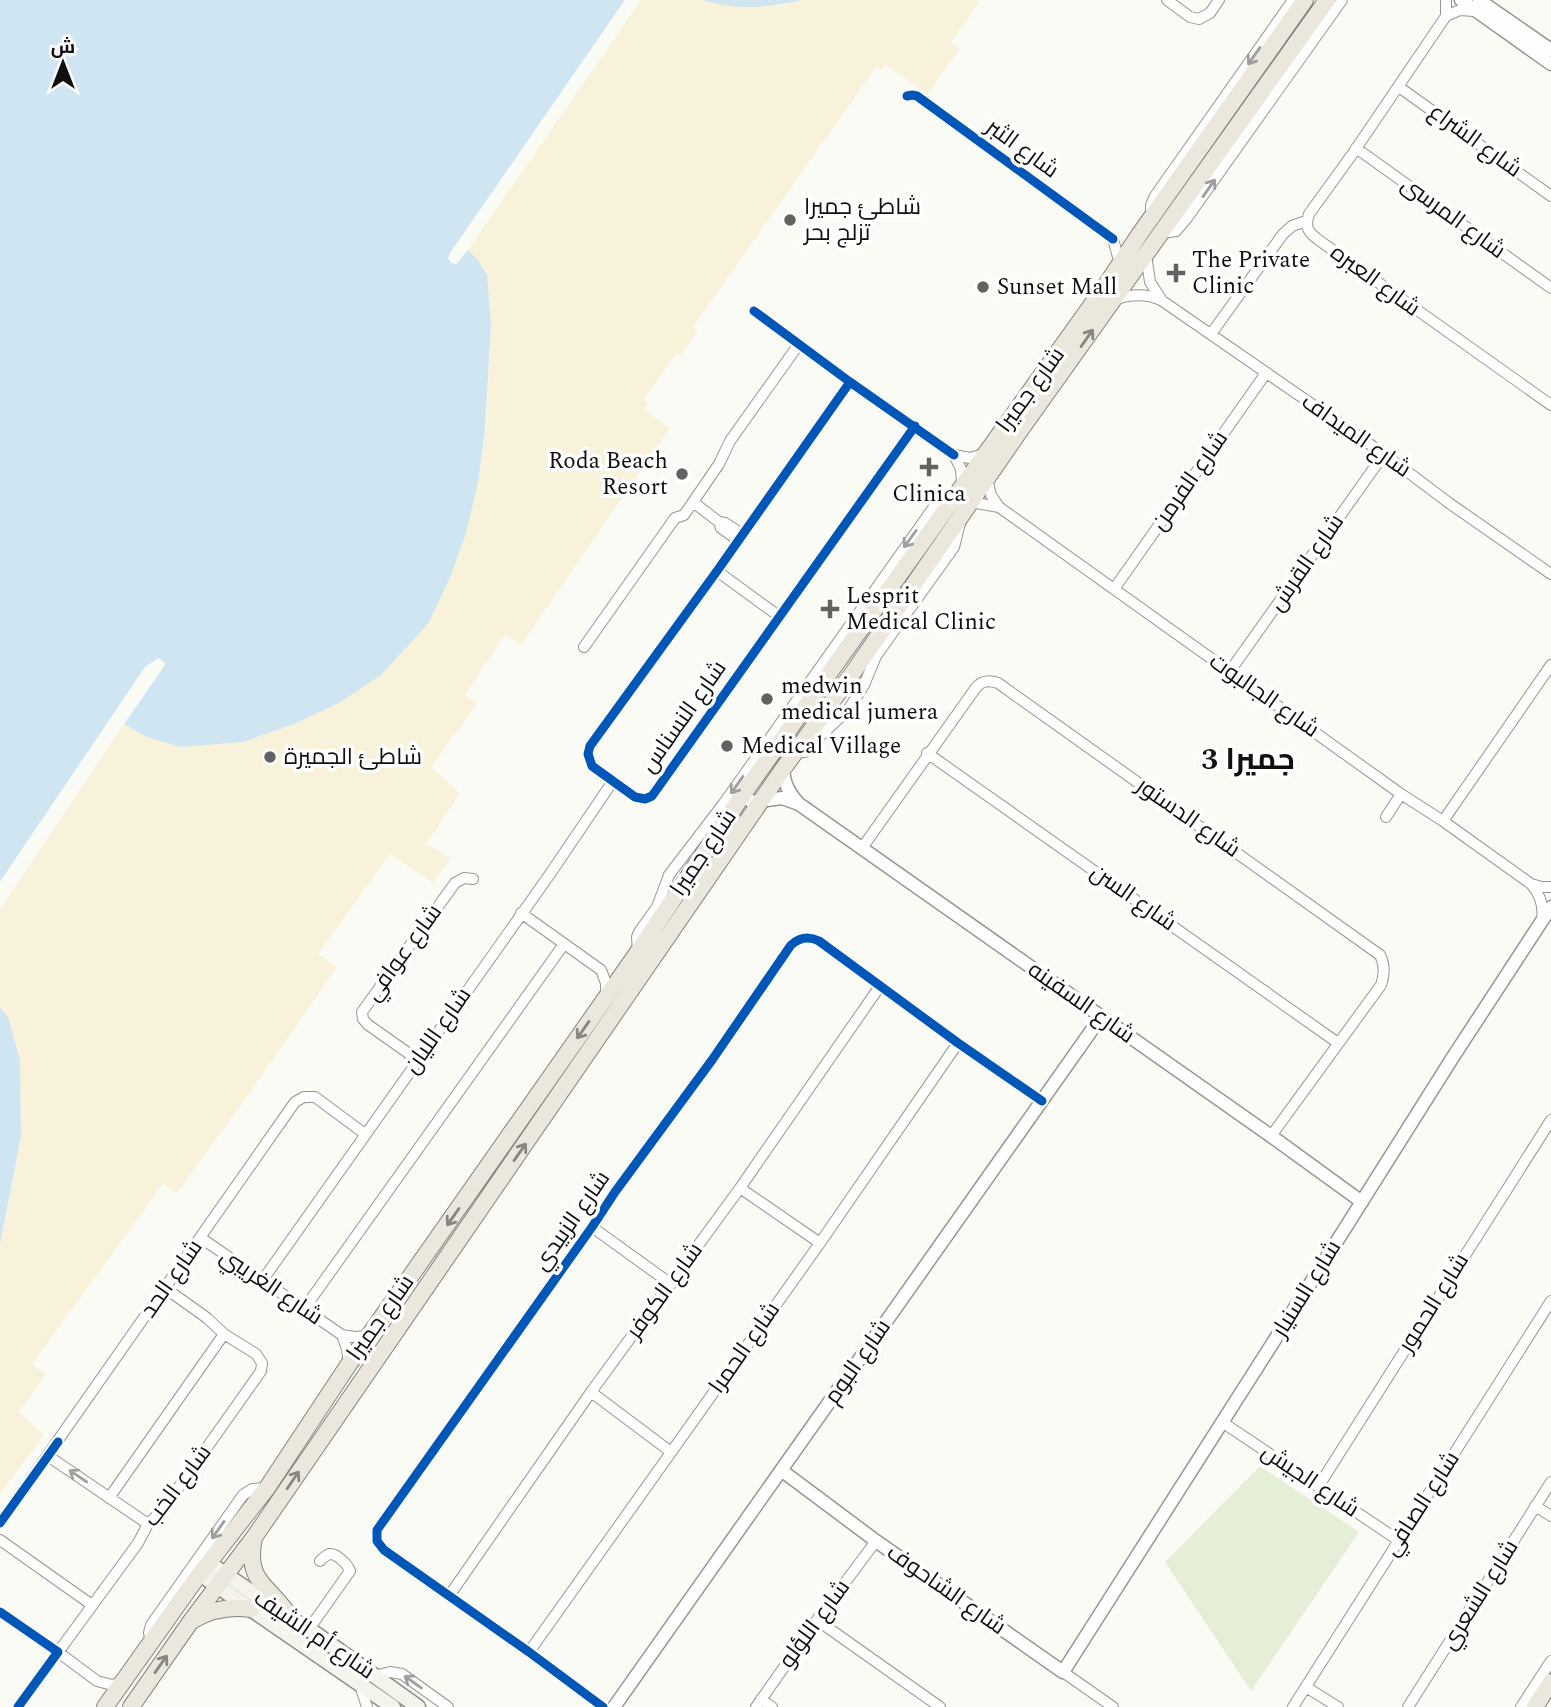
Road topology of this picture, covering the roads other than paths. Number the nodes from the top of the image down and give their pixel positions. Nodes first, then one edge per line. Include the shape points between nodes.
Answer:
1 (1167, 0) edge
2 (1219, 0) edge
3 (1293, 0) edge
4 (1306, 0) edge
5 (1342, 0) edge
6 (1446, 0) edge
7 (1461, 0) edge
8 (1323, 3) edge
9 (1479, 6) edge
10 (1446, 16) junction
11 (1551, 50) edge
12 (1551, 64) edge
13 (1399, 87) junction
14 (1262, 93) junction
15 (906, 96) dead end
16 (1261, 114) junction
17 (1356, 148) junction
18 (1551, 196) edge
19 (1151, 219) junction
20 (1306, 221) junction
21 (1162, 233) junction
22 (1139, 235) junction
23 (1113, 239) junction
24 (1146, 255) junction
25 (1120, 264) junction
26 (1550, 284) edge
27 (1161, 300) junction
28 (1113, 301) junction
29 (754, 311) dead end
30 (1212, 334) junction
31 (799, 344) junction
32 (1266, 373) junction
33 (850, 382) junction
34 (1551, 405) edge
35 (915, 426) junction
36 (985, 454) junction
37 (1384, 454) junction
38 (954, 455) junction
39 (987, 478) junction
40 (963, 494) junction
41 (693, 502) junction
42 (999, 507) junction
43 (740, 537) junction
44 (717, 571) junction
45 (1551, 574) edge
46 (1114, 589) junction
47 (780, 617) junction
48 (584, 648) dead end
49 (1551, 665) edge
50 (1230, 671) junction
51 (928, 753) junction
52 (783, 769) junction
53 (613, 781) junction
54 (745, 791) junction
55 (1401, 794) junction
56 (761, 802) junction
57 (799, 804) junction
58 (1386, 817) dead end
59 (1443, 821) junction
60 (721, 827) junction
61 (738, 835) junction
62 (862, 848) junction
63 (474, 879) dead end
64 (1531, 884) junction
65 (1551, 887) edge
66 (1551, 907) edge
67 (521, 913) junction
68 (1541, 922) junction
69 (564, 944) junction
70 (638, 953) junction
71 (628, 966) junction
72 (601, 970) junction
73 (880, 986) junction
74 (606, 996) junction
75 (1101, 1017) junction
76 (958, 1043) junction
77 (1338, 1043) junction
78 (418, 1060) junction
79 (1042, 1101) junction
80 (1550, 1125) edge
81 (365, 1134) junction
82 (1271, 1136) junction
83 (740, 1188) junction
84 (1362, 1202) junction
85 (592, 1227) junction
86 (201, 1238) junction
87 (820, 1243) junction
88 (262, 1280) junction
89 (671, 1283) junction
90 (165, 1288) junction
91 (1551, 1301) edge
92 (304, 1309) junction
93 (1546, 1318) edge
94 (224, 1334) junction
95 (342, 1335) junction
96 (368, 1336) junction
97 (349, 1364) junction
98 (591, 1392) junction
99 (1222, 1422) junction
100 (671, 1452) junction
101 (48, 1456) junction
102 (781, 1470) junction
103 (1551, 1482) edge
104 (1318, 1487) junction
105 (267, 1488) junction
106 (109, 1498) junction
107 (1535, 1506) junction
108 (1551, 1516) edge
109 (0, 1522) edge
110 (148, 1524) junction
111 (255, 1536) junction
112 (0, 1540) edge
113 (1398, 1540) junction
114 (876, 1541) junction
115 (320, 1561) dead end
116 (204, 1569) junction
117 (222, 1580) junction
118 (449, 1596) junction
119 (92, 1605) junction
120 (251, 1609) junction
121 (0, 1612) edge
122 (292, 1620) junction
123 (817, 1620) junction
124 (191, 1621) junction
125 (309, 1629) junction
126 (151, 1642) junction
127 (58, 1652) junction
128 (529, 1652) junction
129 (1551, 1661) edge
130 (1063, 1672) junction
131 (374, 1676) junction
132 (97, 1681) junction
133 (123, 1682) junction
134 (1551, 1682) edge
135 (360, 1684) junction
136 (1306, 1687) junction
137 (759, 1703) edge
138 (19, 1707) edge
139 (105, 1707) edge
140 (131, 1707) edge
141 (367, 1707) edge
142 (393, 1707) edge
143 (418, 1707) edge
144 (448, 1707) edge
145 (603, 1707) edge
146 (614, 1707) edge
147 (772, 1707) edge
148 (940, 1707) edge
149 (1113, 1707) edge
150 (1293, 1707) edge
151 (1338, 1707) edge
152 (1408, 1707) edge
153 (1521, 1707) edge
154 (1535, 1707) edge

1 - 2 street via 1199,19
3 -> 19 street via 1155,196
4 - 19 main road, شارع جميرا
5 - 16 street
6 - 10 street
7 - 9 street
8 - 14 main road, شارع جميرا
9 - 10 street
9 - 11 street
9 - 12 street
10 - 13 street
13 - 17 street
13 - 18 street, شارع الشراع
14 - 16 main road
14 - 21 main road, شارع جميرا
15 - 23 street, شارع الثبر via 917,96
21 -> 16 street via 1176,231 1183,224
17 - 20 street
17 - 26 street, شارع المرسى
19 - 22 main road, شارع جميرا
20 - 30 street via 1283,234
20 - 34 street, شارع العبره via 1315,237
21 - 24 main road, شارع جميرا
22 - 23 street
22 - 25 main road, شارع جميرا
23 - 25 street
24 - 27 street via 1150,282
24 - 28 main road, شارع جميرا
25 - 36 main road, شارع جميرا
27 - 28 street, شارع الميداف via 1141,294
27 - 30 street, شارع الميداف
39 -> 28 main road, شارع جميرا
29 - 31 street
30 - 32 street, شارع الميداف
31 - 33 street
31 - 41 street
32 - 37 street, شارع الميداف
32 - 46 street, شارع الفرمن
33 - 35 street
33 - 43 street, شارع النسناس
35 - 38 street
35 - 47 street, شارع النسناس
36 - 38 street via 970,458
36 - 40 main road, شارع جميرا
37 - 45 street, شارع الميداف
37 - 50 street, شارع القرش
38 - 40 street via 961,469
39 - 40 main road, شارع جميرا
39 - 42 street
40 - 42 street, شارع الجالبوت
40 - 52 main road, شارع جميرا via 960,516
40 - 54 main road, شارع جميرا
40 -> 70 street via 945,496 936,504 669,874 657,907 639,932
41 - 43 street via 721,528
41 - 48 street via 675,518
42 - 46 street, شارع الجالبوت
43 - 44 street, شارع النسناس
44 - 47 street
44 - 53 street, شارع النسناس via 590,746 590,762
46 - 50 street, شارع الجالبوت
47 - 53 street, شارع النسناس via 652,796 635,797
49 - 59 street
50 - 55 street, شارع الجالبوت
51 - 62 street, شارع الدستور
51 - 77 street, شارع السن
51 - 77 street, شارع الدستور via 978,685 999,683 1380,954 1385,970 1381,985
52 - 56 main road, شارع جميرا
52 - 57 street, شارع السفينه via 788,790
53 - 67 street, شارع الليان
54 - 56 street via 750,801
54 - 60 main road, شارع جميرا
55 - 58 street
55 - 59 street, شارع الجالبوت
56 - 57 street via 782,798
56 - 61 main road, شارع جميرا
57 - 62 street, شارع السفينه
59 - 64 street, شارع الجالبوت
60 - 61 main road via 734,825
60 - 70 main road, شارع جميرا
111 -> 61 main road, شارع جميرا
62 - 75 street, شارع السفينه
63 - 78 street, شارع عوافي via 455,883 362,1012 367,1024
64 - 65 street, شارع الجالبوت
64 - 68 street via 1541,903
66 - 68 street, شارع السنيار
67 - 69 street
67 - 78 street, شارع الليان
68 - 84 street, شارع السنيار
69 - 72 street
69 - 92 street
70 - 71 main road, شارع جميرا
71 - 72 street
71 - 74 main road, شارع جميرا
72 - 74 street
73 - 76 street, شارع الزبيدي
73 - 83 street, شارع الكوفر
73 - 85 street, شارع الزبيدي via 819,941 810,937 795,941
74 -> 96 main road, شارع جميرا
75 - 79 street, شارع البوم
75 - 82 street, شارع السفينه
76 - 79 street, شارع الزبيدي
76 - 87 street, شارع الحمرا
77 - 82 street, شارع الدستور
78 - 81 street, شارع الليان
79 - 102 street, شارع البوم
80 - 104 street, شارع الحمور
81 - 86 street, شارع الحد via 315,1097 301,1098
81 - 88 street, شارع الليان
82 - 84 street, شارع السفينه
83 - 87 street
83 - 89 street, شارع الكوفر
84 - 99 street, شارع السنيار
85 - 89 street
85 - 118 street, شارع الزبيدي via 377,1530 377,1541 384,1550
86 - 88 street, شارع الغريبي
86 - 90 street, شارع الحد
87 - 100 street, شارع الحمرا
88 - 92 street, شارع الغريبي
89 - 98 street, شارع الكوفر
90 - 94 street, شارع الخب
90 - 101 street, شارع الحد
91 - 93 street, شارع الصافي
92 - 95 street, شارع الغريبي
93 - 113 street, شارع الصافي
94 - 106 street
94 - 110 street, شارع الخب via 258,1357 261,1371 162,1511
95 - 96 street, شارع الغريبي
95 - 97 street, شارع الغريبي
96 - 97 main road, شارع جميرا
97 - 105 main road, شارع جميرا
98 - 100 street
98 - 118 street, شارع الكوفر
99 - 104 street, شارع الجيش
99 - 130 street, شارع السنيار
100 - 128 street, شارع الحمرا
106 -> 101 street
101 - 109 street, شارع الحد
102 - 114 street, شارع الشاحوف
102 - 146 street, شارع البوم
103 - 107 street, شارع الشعري
104 - 113 street, شارع الجيش
105 - 116 main road, شارع جميرا
105 -> 126 street via 243,1495 151,1625
106 - 110 street
107 - 108 street
107 - 152 street, شارع الشعري
110 - 119 street, شارع الخب
111 - 117 main road, شارع جميرا
111 - 122 main road via 254,1571
112 - 119 street
113 - 136 street, شارع الصافي
114 - 123 street, شارع اللؤلو
114 - 130 street, شارع الشاحوف
115 - 125 street via 334,1555 351,1571
116 - 117 main road, شارع أم الشيف
116 - 126 main road, شارع جميرا
117 - 120 main road, شارع أم الشيف
117 - 122 main road, شارع أم الشيف
117 - 124 main road, شارع جميرا
118 - 128 street, شارع الزبيدي
119 - 127 street, شارع الخب
120 - 124 main road via 214,1610
120 - 135 main road, شارع أم الشيف
121 - 127 street
122 - 125 main road, شارع أم الشيف
123 - 137 street, شارع اللؤلو
123 - 148 street
140 -> 124 main road, شارع جميرا
125 - 131 main road, شارع أم الشيف
126 - 133 main road, شارع جميرا
127 - 132 street
127 - 138 street, شارع الخب
128 - 145 street, شارع الزبيدي
129 - 153 street
130 - 149 street, شارع الشاحوف
131 - 143 main road, شارع أم الشيف
144 -> 131 street via 402,1674
132 - 133 street
132 - 139 street
133 - 139 main road, شارع جميرا
134 - 154 main road
135 - 141 street
135 - 142 main road, شارع أم الشيف
136 - 150 street, شارع الصافي
136 - 151 street
137 - 147 street

